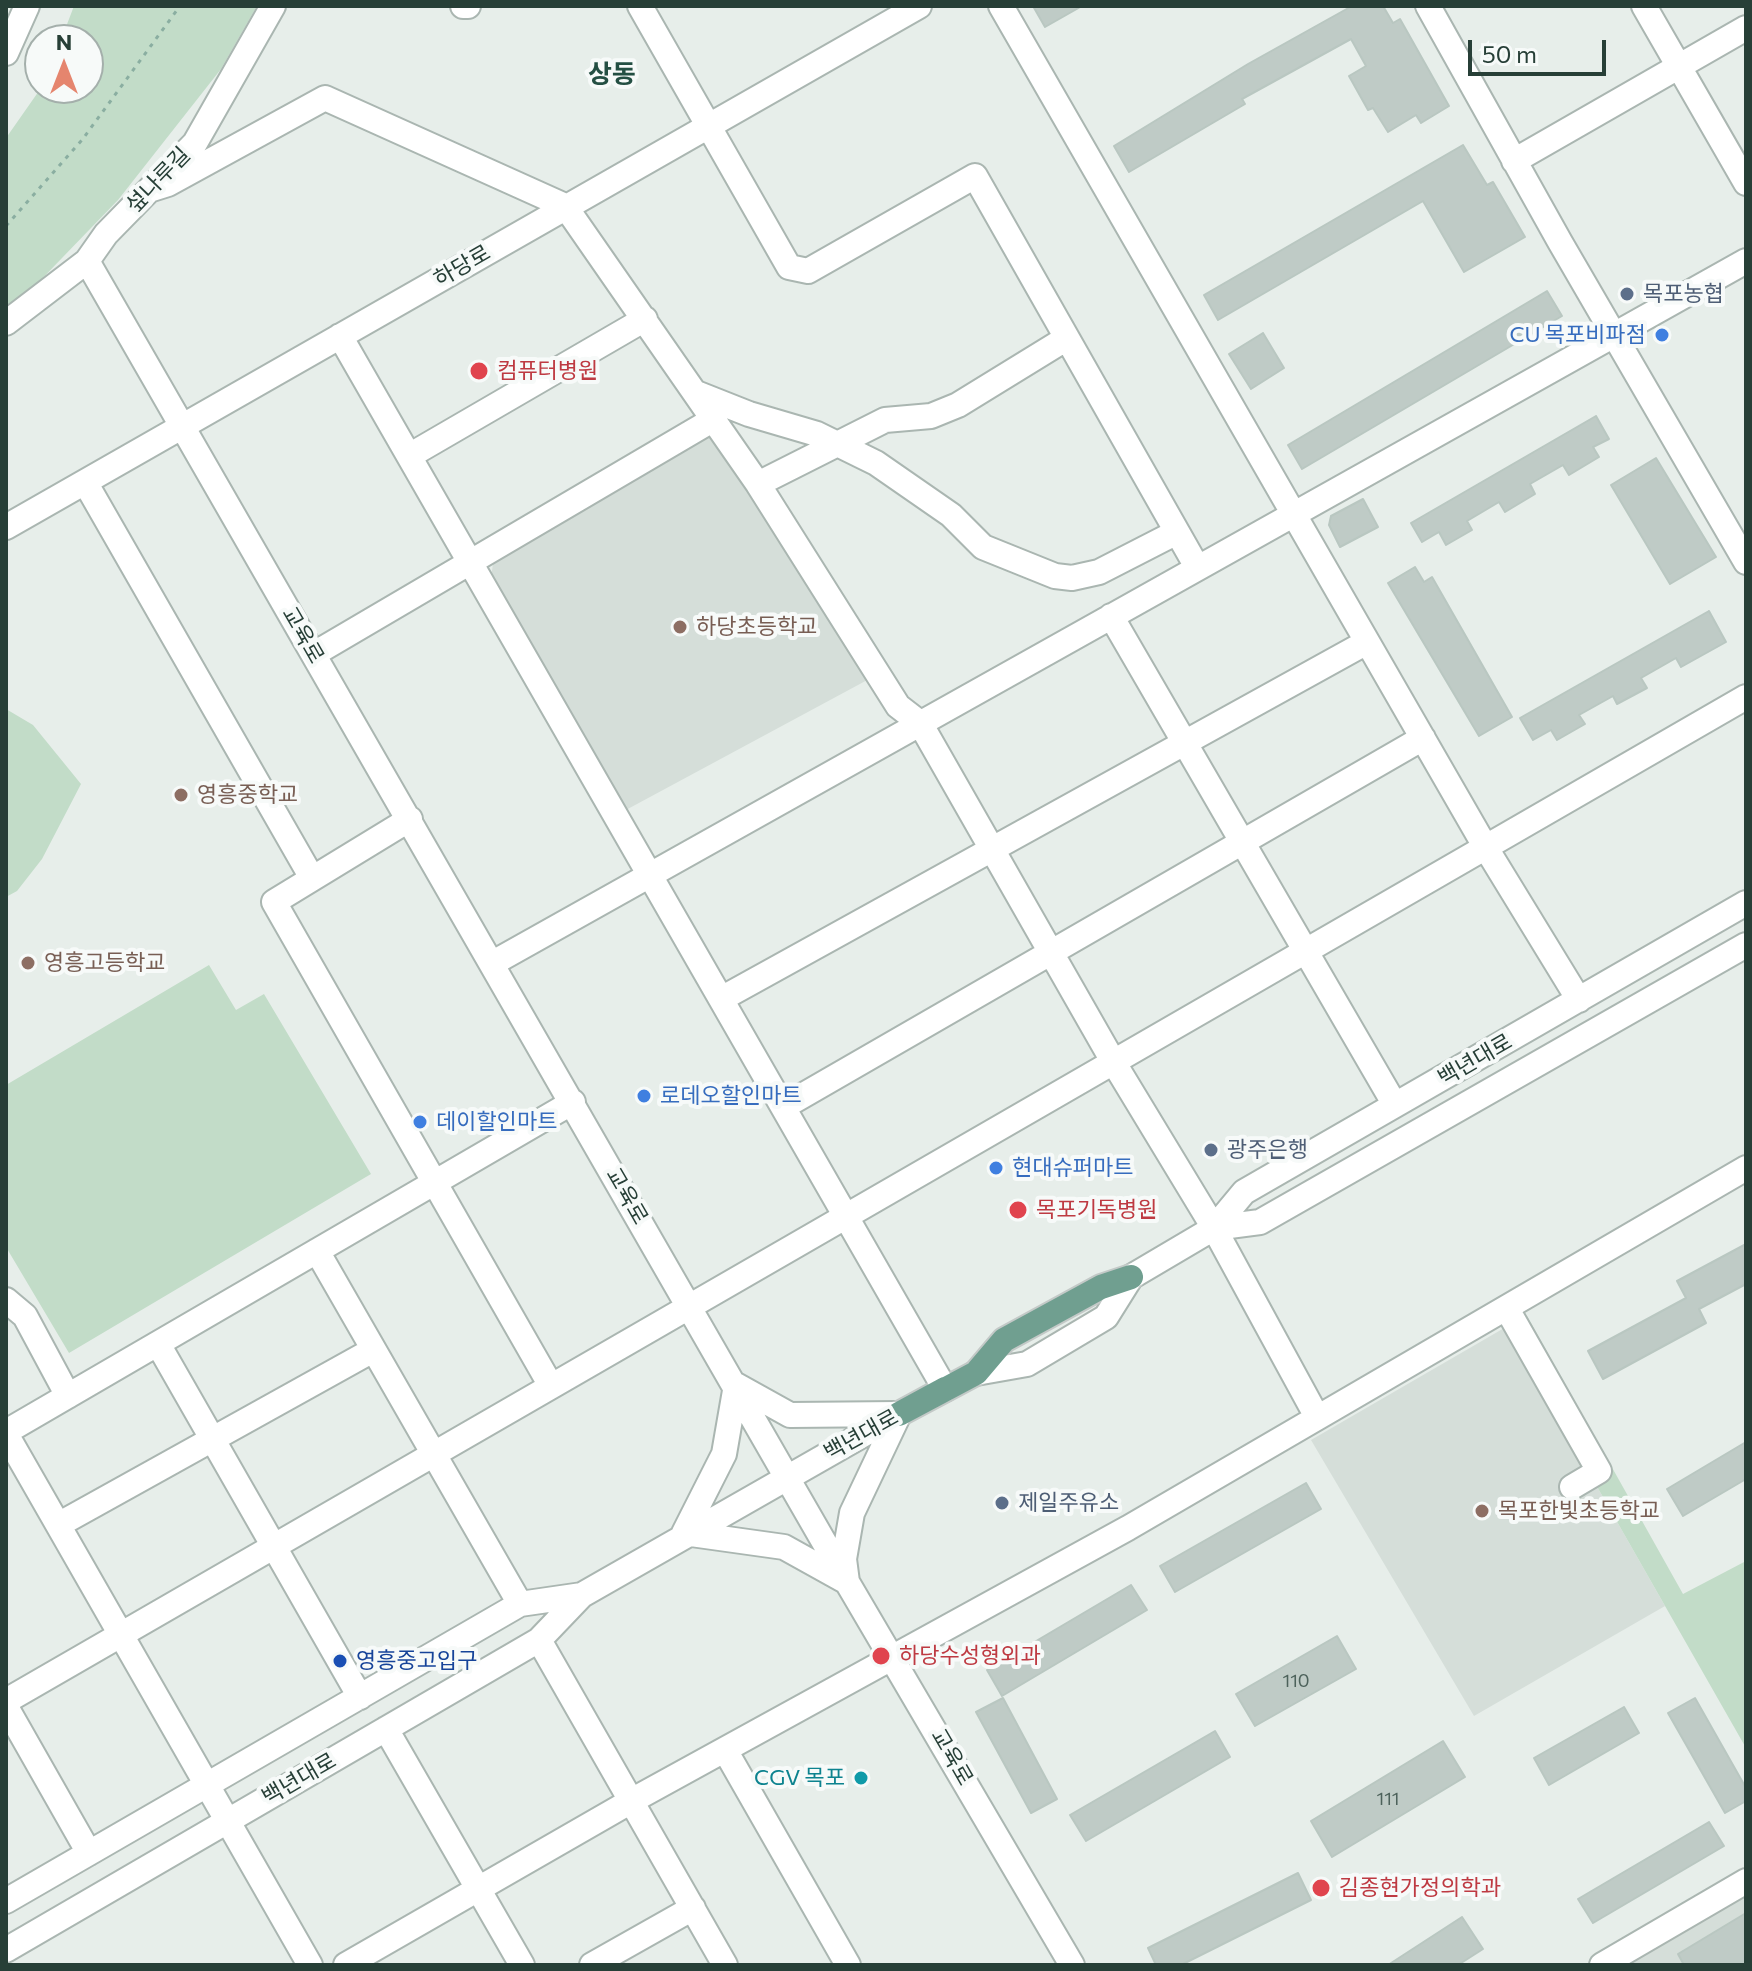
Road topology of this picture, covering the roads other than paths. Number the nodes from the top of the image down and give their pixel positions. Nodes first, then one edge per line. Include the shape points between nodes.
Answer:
1 (27, 6) edge
2 (273, 6) edge
3 (640, 6) edge
4 (919, 6) edge
5 (1001, 6) edge
6 (1428, 6) edge
7 (1644, 6) edge
8 (886, 14) edge
9 (1746, 28) edge
10 (6, 53) edge
11 (1679, 66) junction
12 (709, 125) junction
13 (1514, 161) junction
14 (1746, 183) edge
15 (149, 190) junction
16 (565, 206) junction
17 (87, 261) junction
18 (1746, 261) edge
19 (645, 319) junction
20 (6, 323) edge
21 (1613, 335) junction
22 (340, 336) junction
23 (1067, 338) junction
24 (696, 393) junction
25 (714, 419) junction
26 (183, 426) junction
27 (834, 444) junction
28 (409, 456) junction
29 (85, 482) junction
30 (758, 484) junction
31 (1293, 514) junction
32 (6, 527) edge
33 (1177, 532) junction
34 (470, 562) junction
35 (1746, 562) edge
36 (1197, 567) junction
37 (1111, 616) junction
38 (1367, 642) junction
39 (314, 654) junction
40 (1746, 697) edge
41 (920, 723) junction
42 (1423, 738) junction
43 (1185, 743) junction
44 (410, 819) junction
45 (1243, 842) junction
46 (1486, 848) junction
47 (992, 850) junction
48 (650, 875) junction
49 (312, 878) junction
50 (1746, 903) edge
51 (1746, 945) edge
52 (1306, 952) junction
53 (1051, 953) junction
54 (493, 963) junction
55 (721, 999) junction
56 (1579, 1000) junction
57 (1114, 1063) junction
58 (573, 1102) junction
59 (1395, 1105) junction
60 (783, 1107) junction
61 (1746, 1168) edge
62 (435, 1183) junction
63 (847, 1218) junction
64 (1214, 1228) junction
65 (317, 1251) junction
66 (1131, 1277) joint
67 (6, 1300) edge
68 (692, 1307) junction
69 (1507, 1309) junction
70 (158, 1344) junction
71 (373, 1350) junction
72 (736, 1385) junction
73 (551, 1386) junction
74 (945, 1389) junction
75 (68, 1396) junction
76 (899, 1414) junction
77 (1317, 1417) junction
78 (6, 1433) edge
79 (213, 1439) junction
80 (434, 1453) junction
81 (787, 1477) junction
82 (1572, 1487) dead end
83 (58, 1525) junction
84 (684, 1533) junction
85 (274, 1546) junction
86 (847, 1582) junction
87 (582, 1595) junction
88 (520, 1604) junction
89 (121, 1636) junction
90 (539, 1640) junction
91 (894, 1657) junction
92 (360, 1697) junction
93 (6, 1701) edge
94 (6, 1707) edge
95 (386, 1729) junction
96 (725, 1750) junction
97 (206, 1785) junction
98 (633, 1800) junction
99 (227, 1820) junction
100 (89, 1853) junction
101 (1746, 1881) edge
102 (478, 1889) junction
103 (6, 1901) edge
104 (693, 1908) junction
105 (6, 1950) edge
106 (1637, 1956) edge
107 (310, 1965) edge
108 (346, 1965) edge
109 (522, 1965) edge
110 (592, 1965) edge
111 (725, 1965) edge
112 (847, 1965) edge
113 (1072, 1965) edge
114 (1602, 1965) edge

1 - 10 street
2 - 15 street, 섶나루길 via 195,143
3 - 12 street
4 - 8 street, 하당로
5 - 31 street
6 - 13 street
7 - 11 street
8 - 12 street, 하당로
9 - 11 street
11 - 13 street
11 - 14 street
12 - 16 street, 하당로
12 - 23 street via 789,267 808,271 975,176
13 - 21 street
15 - 16 street via 325,98
15 - 17 street, 섶나루길
16 - 19 street
16 - 22 street, 하당로
17 - 20 street, 섶나루길
17 - 26 street, 교육로
18 - 21 street
19 - 24 street
19 - 28 street
21 - 31 street
21 - 35 street
22 - 26 street, 하당로
22 - 28 street
23 - 27 street via 958,405 931,416 885,420
23 - 33 street
24 - 25 street
24 - 27 street
25 - 30 street
25 - 34 street
26 - 29 street, 하당로
26 - 39 street, 교육로
27 - 30 street
27 - 33 street via 903,479 983,547 1055,576 1099,572
28 - 34 street
29 - 32 street, 하당로
29 - 49 street
30 - 41 street via 898,706
31 - 36 street
31 - 38 street
33 - 36 street
34 - 39 street
34 - 48 street
36 - 37 street
37 - 41 street
37 - 43 street
38 - 42 street
38 - 43 street
39 - 44 street, 교육로
40 - 46 street
41 - 47 street
41 - 48 street
42 - 45 street
42 - 46 street
43 - 45 street
43 - 47 street
44 - 49 street
44 - 54 street, 교육로
45 - 52 street
45 - 53 street
46 - 52 street
46 - 56 street
47 - 53 street
47 - 55 street
48 - 54 street
48 - 55 street
49 - 62 street via 274,902
50 - 56 street, 백년대로
51 - 64 street, 백년대로 via 1260,1222
52 - 57 street
52 - 59 street
53 - 57 street
53 - 60 street
54 - 58 street, 교육로
55 - 60 street
56 - 59 street, 백년대로
57 - 63 street
57 - 64 street
58 - 62 street
58 - 68 street, 교육로
59 - 64 street, 백년대로 via 1244,1192
60 - 63 street
61 - 69 street
62 - 65 street
62 - 73 street
63 - 68 street
63 - 74 street
64 - 66 street, 백년대로
64 - 77 street
65 - 70 street
65 - 71 street
66 - 74 main road, 백년대로 via 1101,1287 1004,1340 976,1373
67 - 75 street via 25,1316
68 - 72 street, 교육로
68 - 73 street
69 - 77 street
69 - 82 street via 1599,1471
70 - 75 street
70 - 79 street
71 - 79 street
71 - 80 street
72 - 76 street via 790,1415
72 - 81 street, 교육로
72 - 84 street via 724,1454
73 - 80 street
74 - 76 main road, 백년대로
75 - 78 street
76 - 81 street, 백년대로
76 - 86 street via 852,1513 844,1559
77 - 91 street
78 - 83 street
79 - 83 street
79 - 85 street
80 - 85 street
80 - 88 street
81 - 84 street, 백년대로
81 - 86 street, 교육로
83 - 89 street
84 - 86 street via 784,1547
84 - 87 street, 백년대로
85 - 89 street
85 - 92 street
86 - 91 street, 교육로
87 - 88 street, 백년대로
87 - 90 street, 백년대로
88 - 92 street, 백년대로
89 - 93 street
89 - 97 street
90 - 95 street, 백년대로
90 - 98 street
91 - 96 street
91 - 113 street, 교육로
92 - 97 street, 백년대로
94 - 100 street
95 - 99 street, 백년대로
95 - 102 street
96 - 98 street
96 - 112 street
97 - 99 street
97 - 100 street, 백년대로
98 - 102 street
98 - 104 street
99 - 105 street, 백년대로
99 - 107 street
100 - 103 street, 백년대로
101 - 106 street
102 - 108 street
102 - 109 street
104 - 110 street
104 - 111 street
106 - 114 street

